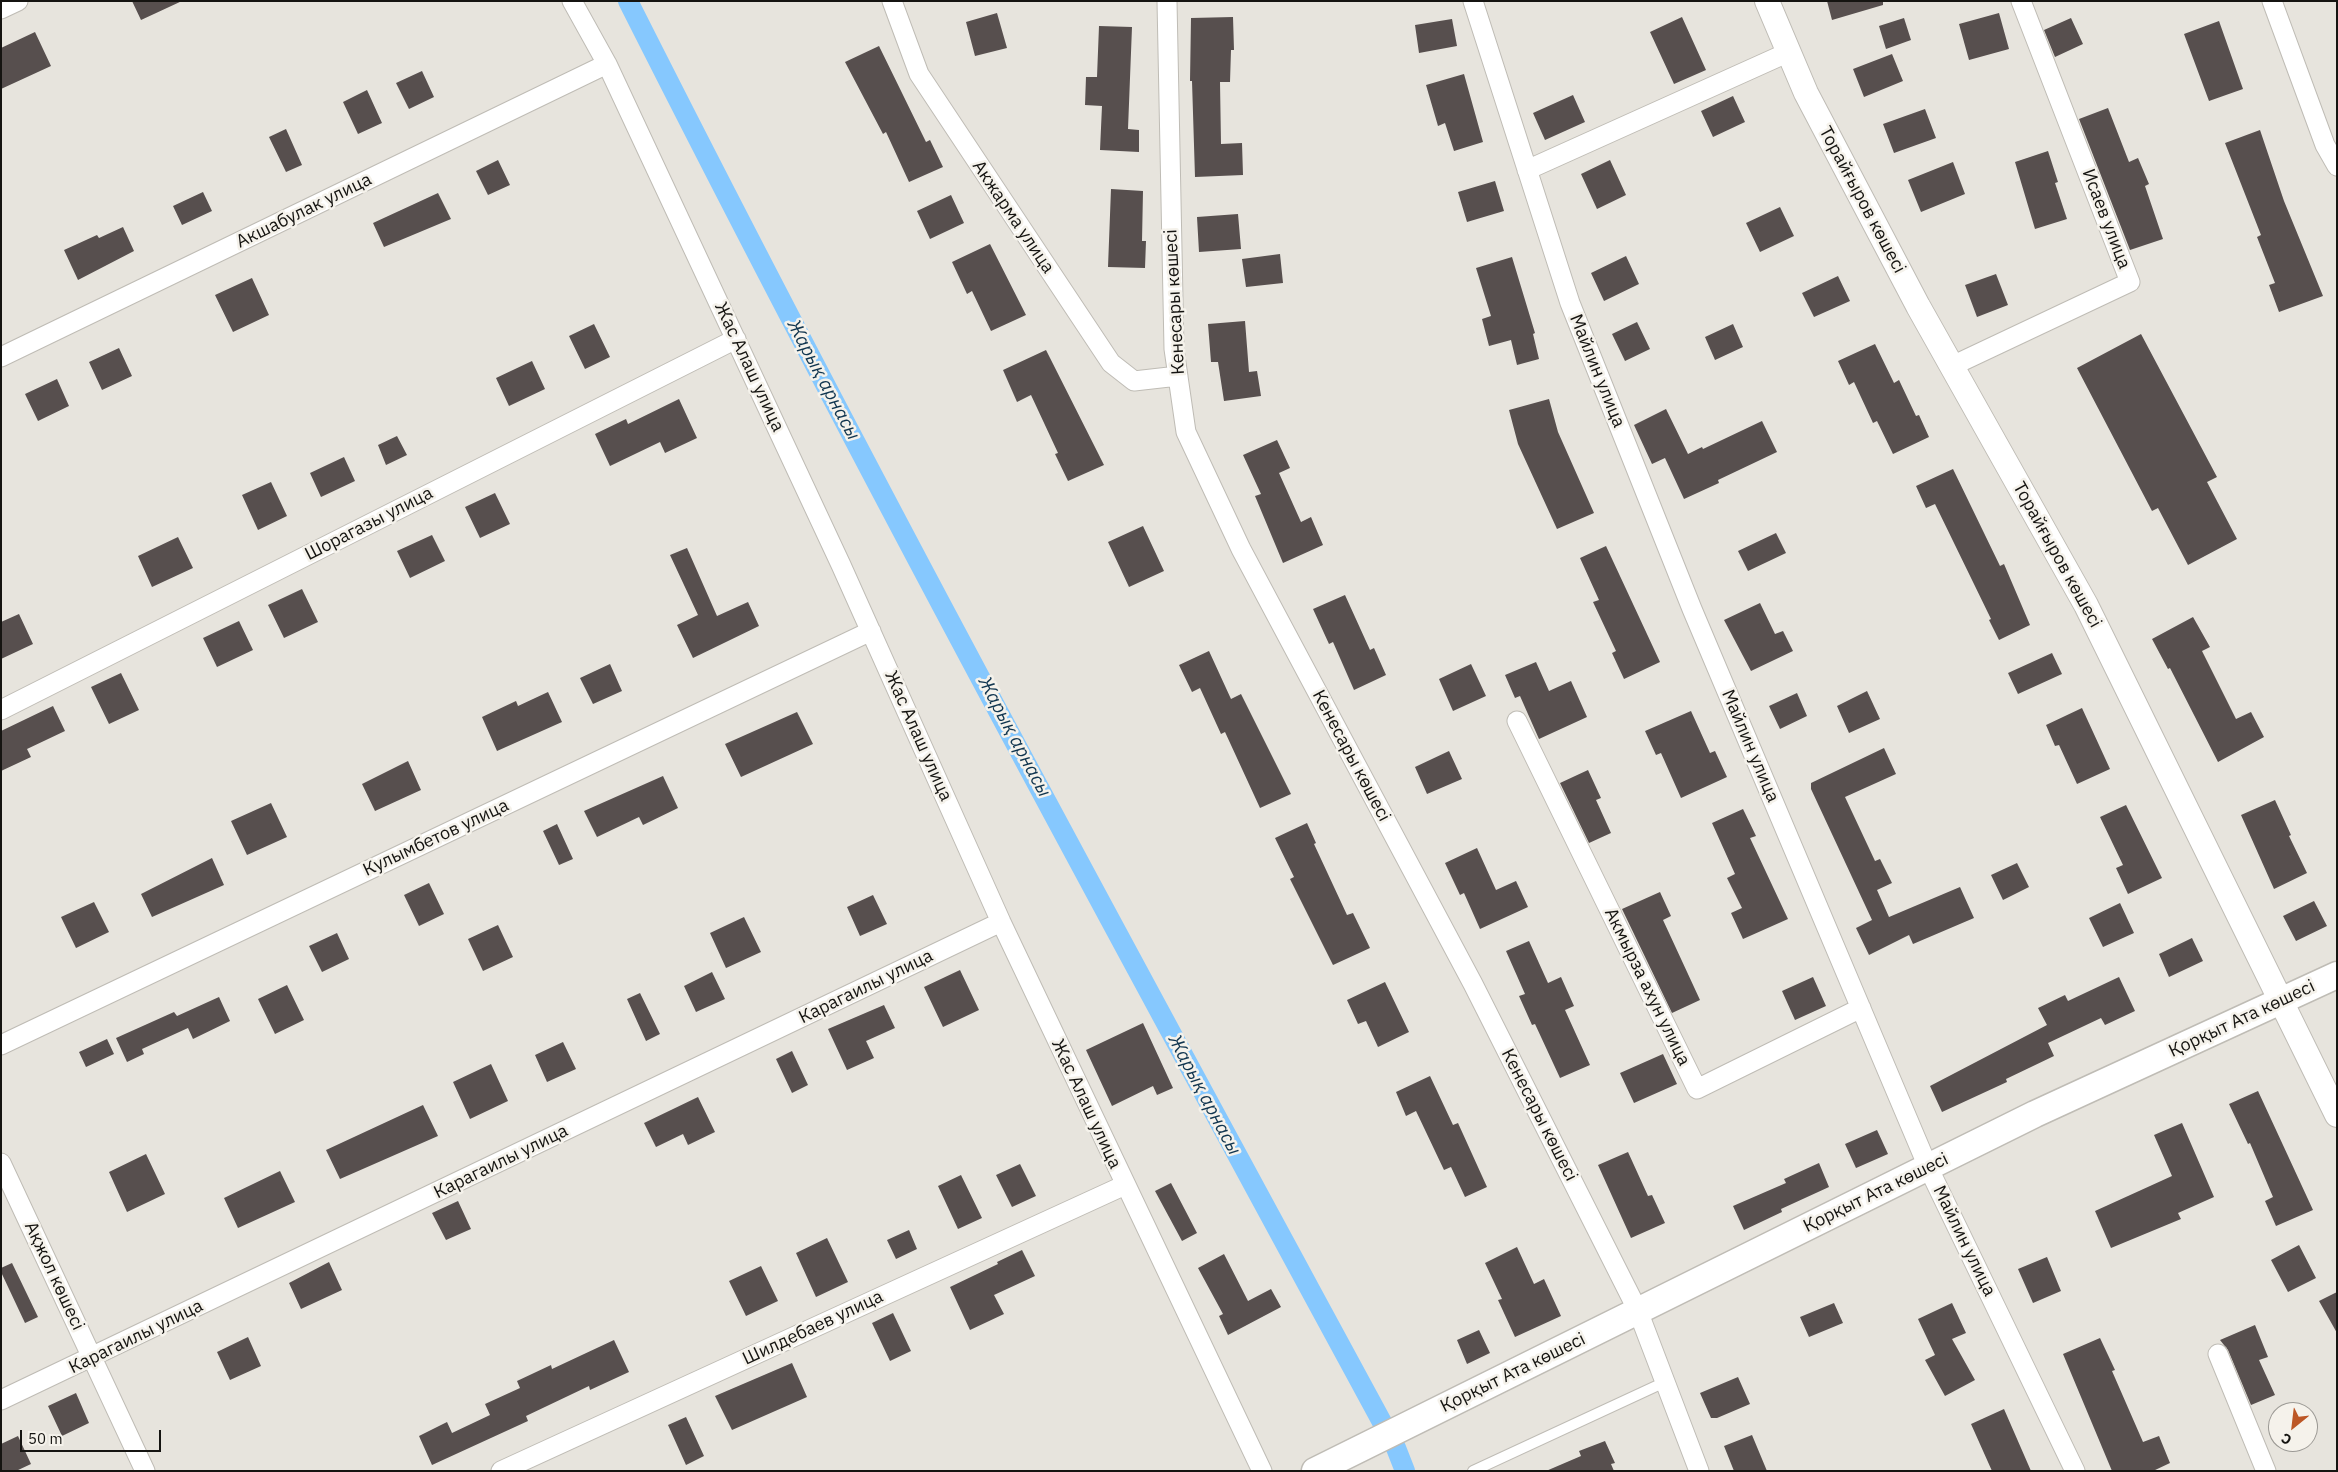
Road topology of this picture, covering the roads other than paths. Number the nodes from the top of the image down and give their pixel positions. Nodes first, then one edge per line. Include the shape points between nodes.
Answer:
1 (18, 1) edge
2 (572, 1) edge
3 (892, 1) edge
4 (1167, 1) edge
5 (1472, 1) edge
6 (1767, 1) edge
7 (2021, 1) edge
8 (2272, 1) edge
9 (1, 9) edge
10 (1789, 52) junction
11 (607, 64) junction
12 (2337, 166) edge
13 (1528, 170) junction
14 (736, 339) junction
15 (1, 357) edge
16 (1952, 366) junction
17 (1178, 376) junction
18 (871, 631) junction
19 (1, 710) edge
20 (1517, 721) dead end
21 (1000, 922) junction
22 (2337, 975) edge
23 (2281, 1001) junction
24 (1861, 1008) junction
25 (1, 1045) edge
26 (2337, 1115) edge
27 (1, 1163) edge
28 (1928, 1167) junction
29 (1125, 1185) junction
30 (1638, 1311) junction
31 (2218, 1354) dead end
32 (92, 1358) junction
33 (1665, 1382) junction
34 (1, 1400) edge
35 (146, 1471) edge
36 (500, 1471) edge
37 (1262, 1471) edge
38 (1314, 1471) edge
39 (1473, 1471) edge
40 (1699, 1471) edge
41 (2075, 1471) edge
42 (2266, 1471) edge

1 - 9 street
2 - 11 street, Жас Алаш улица
3 - 17 street, Акжарма улица via 919,74 1111,363 1134,381
4 - 17 street, Кенесары көшесі via 1174,349
5 - 13 street, Майлин улица
6 - 10 street, Торайғыров көшесі
7 - 16 street, Исаев улица via 2130,282
8 - 12 street via 2325,145
10 - 13 street
10 - 16 street, Торайғыров көшесі via 1806,93
11 - 14 street, Жас Алаш улица
11 - 15 street, Акшабулак улица
13 - 24 street, Майлин улица via 1578,321 1692,609
14 - 18 street, Жас Алаш улица
14 - 19 street, Шорагазы улица
16 - 23 street, Торайғыров көшесі via 2086,605
17 - 30 street, Кенесары көшесі via 1186,432 1241,549 1472,984
18 - 21 street, Жас Алаш улица
18 - 25 street, Кулымбетов улица
20 - 24 street, Акмырза ахун улица via 1697,1088
21 - 29 street, Жас Алаш улица
21 - 32 street, Карагаилы улица
22 - 23 main road, Қорқыт Ата көшесі
23 - 26 street, Торайғыров көшесі
23 - 28 main road, Қорқыт Ата көшесі
24 - 28 street, Майлин улица
27 - 32 street, Ақжол көшесі
28 - 30 main road, Қорқыт Ата көшесі
28 - 41 street, Майлин улица
29 - 36 street, Шилдебаев улица
29 - 37 street, Жас Алаш улица
30 - 33 street, Кенесары көшесі
30 - 38 main road, Қорқыт Ата көшесі
31 - 42 street
32 - 34 street, Карагаилы улица
32 - 35 street, Ақжол көшесі
33 - 39 lane
33 - 40 street, Кенесары көшесі

